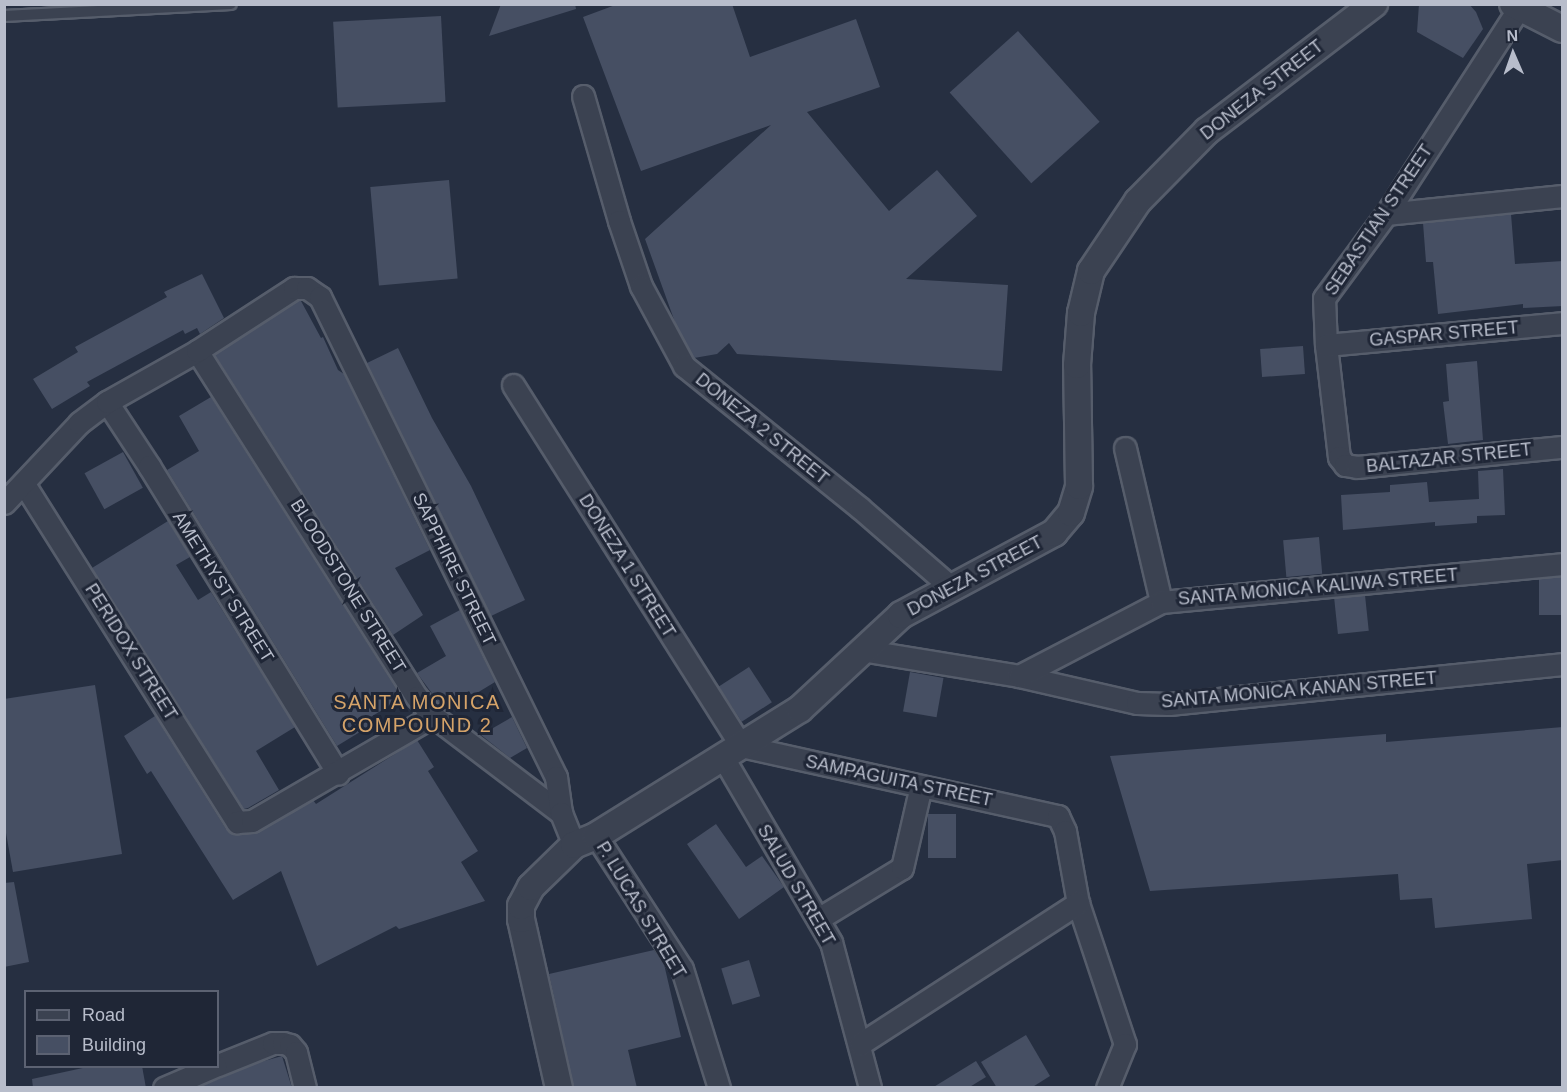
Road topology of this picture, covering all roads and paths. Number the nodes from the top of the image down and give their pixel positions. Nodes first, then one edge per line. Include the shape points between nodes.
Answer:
1 (231, 4) edge
2 (1374, 4) edge
3 (1516, 6) edge
4 (4, 16) edge
5 (1563, 28) edge
6 (583, 96) dead end
7 (1563, 196) edge
8 (1386, 214) junction
9 (1563, 322) edge
10 (1326, 345) junction
11 (197, 351) junction
12 (513, 385) dead end
13 (106, 402) junction
14 (1563, 447) edge
15 (1125, 448) dead end
16 (1339, 457) joint
17 (24, 484) junction
18 (4, 503) edge
19 (1563, 564) edge
20 (951, 588) junction
21 (1161, 602) junction
22 (861, 650) junction
23 (1563, 664) edge
24 (1019, 676) junction
25 (433, 716) junction
26 (732, 752) junction
27 (338, 773) junction
28 (921, 786) junction
29 (561, 813) junction
30 (585, 841) junction
31 (1078, 903) junction
32 (818, 919) junction
33 (860, 1044) junction
34 (219, 1065) edge
35 (211, 1068) edge
36 (164, 1088) edge
37 (305, 1088) edge
38 (559, 1088) edge
39 (719, 1088) edge
40 (870, 1088) edge
41 (1107, 1088) edge

1 - 4 lane
2 - 20 street, DONEZA STREET via 1206,131 1138,201 1088,280 1077,366 1079,486 1071,513 1054,533
3 - 5 street
3 - 8 street, SEBASTIAN STREET
6 - 20 street, DONEZA 2 STREET via 641,286 684,366 860,508
7 - 8 street
8 - 10 street, SEBASTIAN STREET via 1324,298
9 - 10 street, GASPAR STREET
10 - 16 street, SEBASTIAN STREET
11 - 13 street
11 - 25 street, BLOODSTONE STREET via 417,697
11 - 29 street, SAPPHIRE STREET via 294,288 307,288 320,297 556,777
12 - 26 street, DONEZA 1 STREET
13 - 17 street via 79,423
13 - 27 street, AMETHYST STREET via 149,465
14 - 16 street, BALTAZAR STREET via 1357,467 1345,465
15 - 21 street
17 - 18 street
17 - 27 street, PERIDOX STREET via 237,822 252,821
19 - 21 street, SANTA MONICA KALIWA STREET
20 - 22 street, DONEZA STREET via 901,615
21 - 24 street, SANTA MONICA KALIWA STREET
22 - 24 street, SANTA MONICA KANAN STREET
22 - 26 street, DONEZA STREET via 800,709
23 - 24 street, SANTA MONICA KANAN STREET via 1169,704 1137,703
25 - 27 street
25 - 29 street, BLOODSTONE STREET
26 - 28 street, SAMPAGUITA STREET
26 - 30 street, DONEZA STREET
26 - 32 street, SALUD STREET
28 - 31 street, SAMPAGUITA STREET via 1058,816 1065,831
28 - 32 street via 902,868
29 - 30 street, SAPPHIRE STREET
30 - 38 street, DONEZA STREET via 531,887 521,906
30 - 39 street, P. LUCAS STREET via 682,969
31 - 33 street
31 - 41 street via 1125,1044
32 - 33 street, SALUD STREET via 831,942
33 - 40 street, SALUD STREET
34 - 37 street via 273,1043 290,1045 296,1052
35 - 36 street

